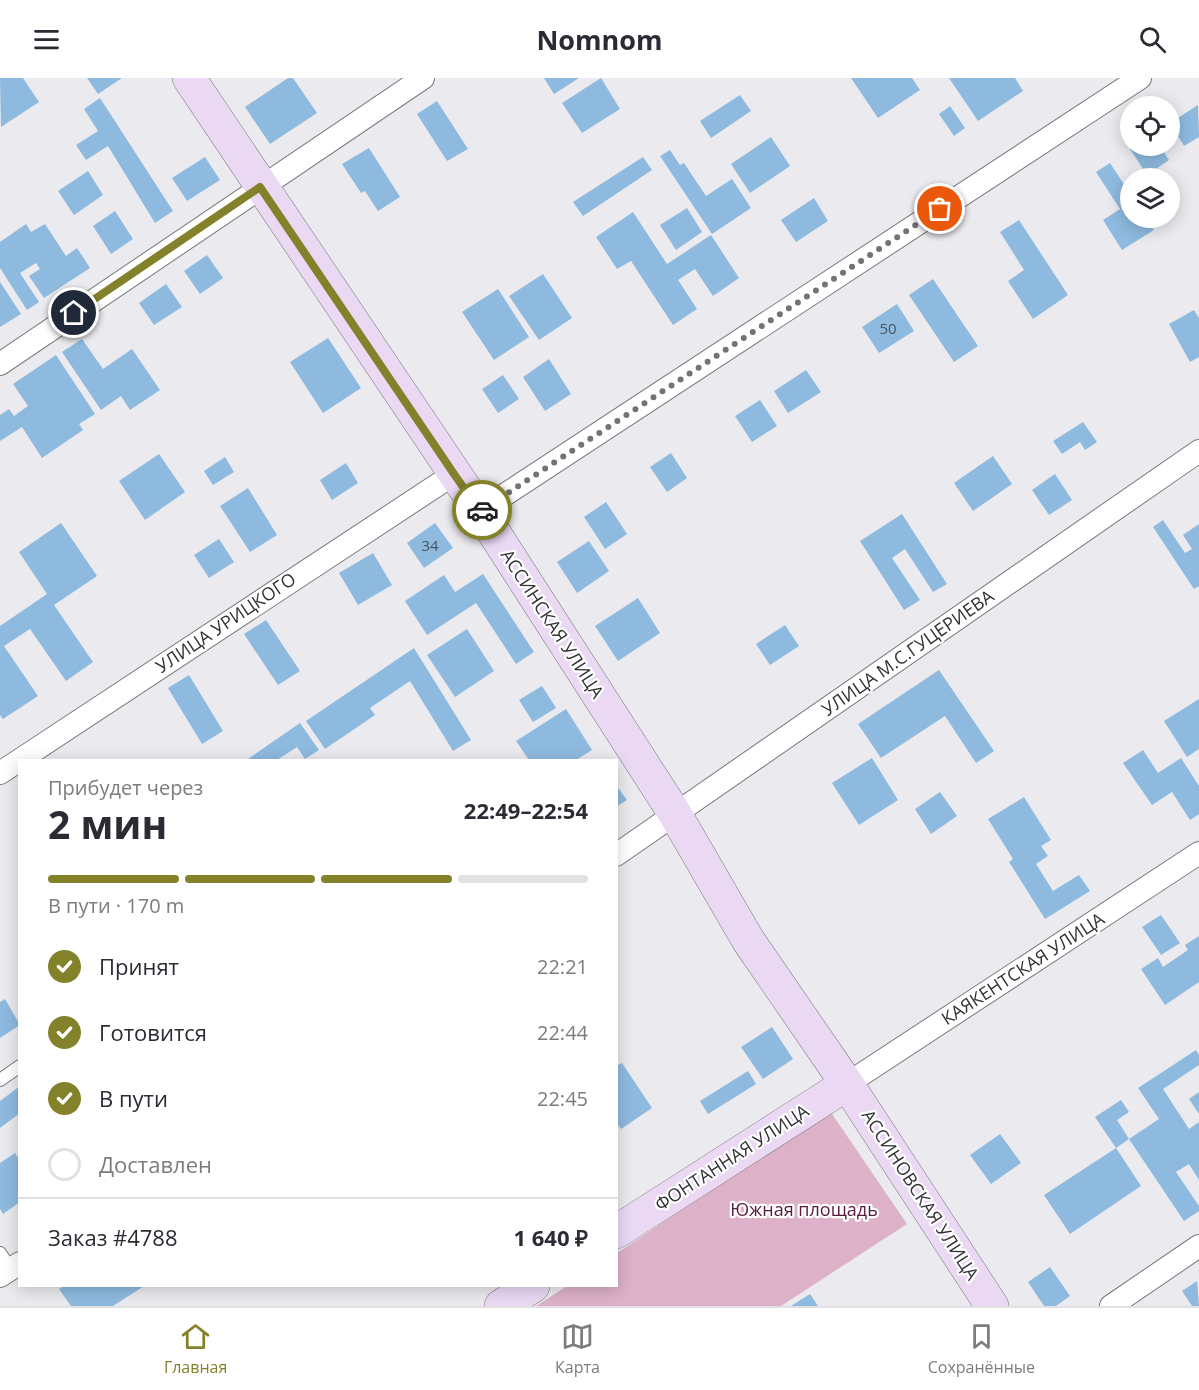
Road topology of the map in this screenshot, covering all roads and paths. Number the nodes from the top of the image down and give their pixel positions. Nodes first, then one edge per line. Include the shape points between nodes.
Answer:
1 (189, 78) edge
2 (423, 78) edge
3 (1140, 78) edge
4 (260, 187) junction
5 (0, 364) edge
6 (1199, 451) edge
7 (454, 474) junction
8 (480, 511) junction
9 (21, 759) edge
10 (18, 761) edge
11 (0, 773) edge
12 (675, 814) junction
13 (1199, 853) edge
14 (618, 854) edge
15 (18, 1067) edge
16 (0, 1080) edge
17 (847, 1084) junction
18 (618, 1231) edge
19 (1199, 1246) edge
20 (531, 1287) edge
21 (501, 1306) edge
22 (992, 1306) edge
23 (1111, 1306) edge

1 - 4 street, АССИНСКАЯ УЛИЦА
2 - 4 street
3 - 8 street
4 - 5 street
4 - 7 street, АССИНСКАЯ УЛИЦА
6 - 12 street, УЛИЦА М.С.ГУЦЕРИЕВА
7 - 8 street, АССИНСКАЯ УЛИЦА
7 - 9 street, УЛИЦА УРИЦКОГО
8 - 12 street, АССИНСКАЯ УЛИЦА
10 - 11 street, УЛИЦА УРИЦКОГО
12 - 14 street, УЛИЦА М.С.ГУЦЕРИЕВА
12 - 17 street, АССИНСКАЯ УЛИЦА via 748,940
13 - 17 street, КАЯКЕНТСКАЯ УЛИЦА
15 - 16 lane
17 - 18 street, ФОНТАННАЯ УЛИЦА
17 - 22 street, АССИНОВСКАЯ УЛИЦА
19 - 23 street
20 - 21 street

